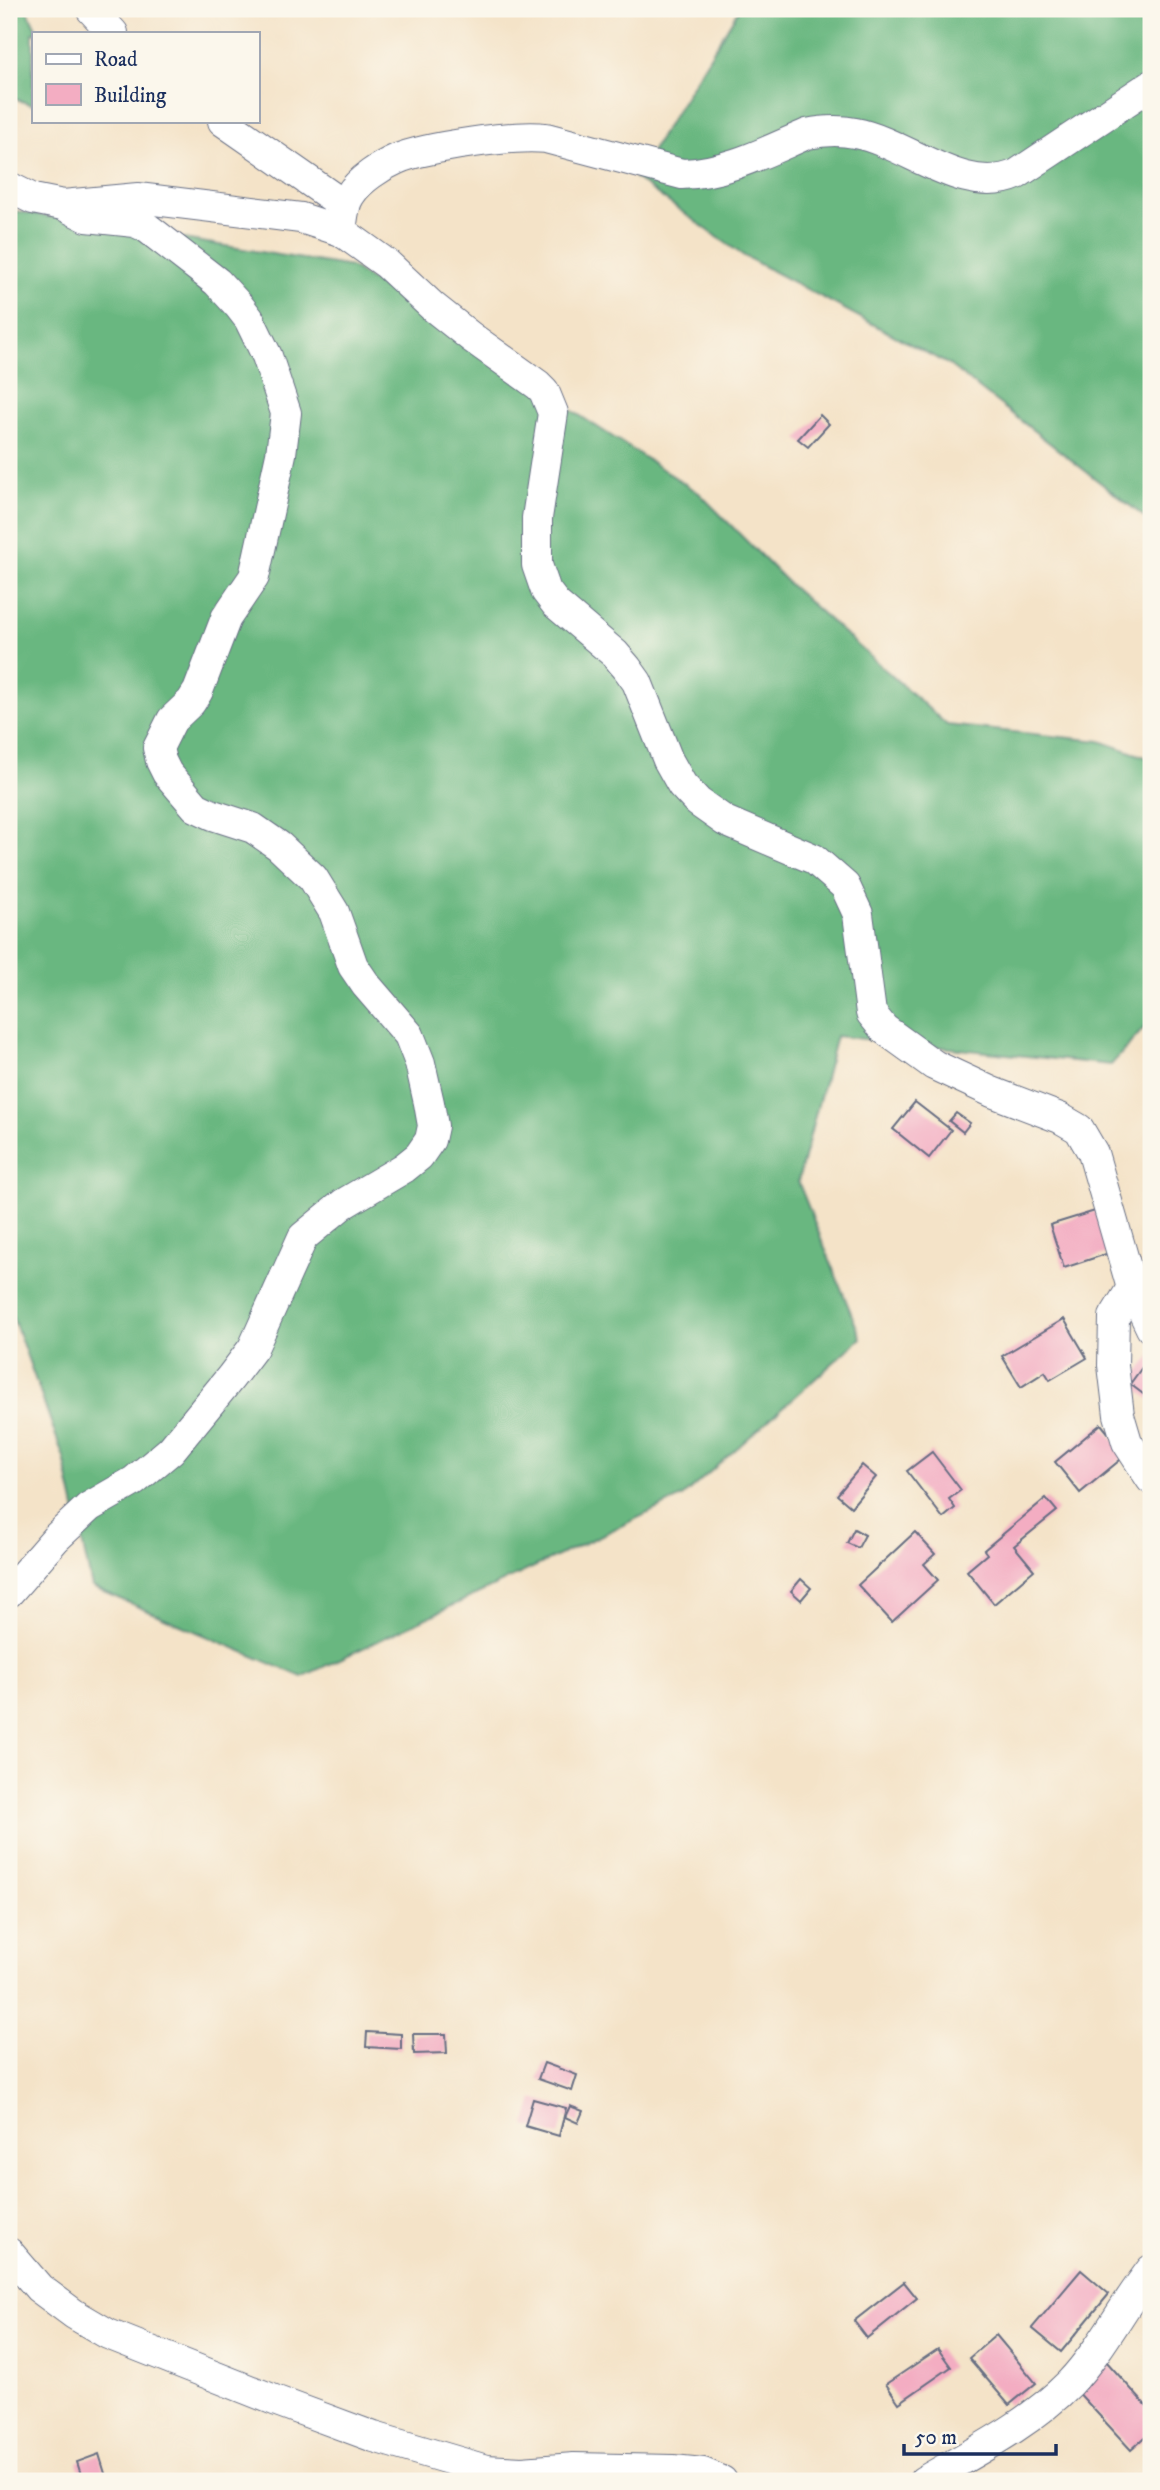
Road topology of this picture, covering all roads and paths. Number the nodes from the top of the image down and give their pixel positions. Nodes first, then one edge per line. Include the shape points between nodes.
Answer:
1 (91, 9) edge
2 (112, 32) edge
3 (1151, 85) edge
4 (224, 122) edge
5 (9, 187) edge
6 (63, 205) junction
7 (343, 218) junction
8 (1132, 1288) junction
9 (1151, 1328) edge
10 (1151, 1479) edge
11 (9, 1592) edge
12 (9, 2253) edge
13 (1151, 2270) edge
14 (722, 2481) edge
15 (924, 2481) edge

1 - 2 street
3 - 7 street via 1006,179 978,181 855,133 807,134 701,174 682,174 528,136 396,160 360,182 349,195
4 - 7 street
5 - 6 street via 33,199
6 - 7 street via 138,198 301,218
6 - 11 street via 87,217 135,222 146,228 225,290 248,319 267,356 286,414 258,564 226,618 198,691 172,720 158,748 167,773 196,807 253,828 313,878 334,912 353,967 409,1035 433,1126 430,1140 404,1168 343,1204 303,1237 253,1348 171,1450 134,1481 89,1507
7 - 8 street via 432,306 544,391 553,413 537,518 537,565 546,591 615,654 637,682 682,785 725,821 814,859 845,886 858,914 871,1013 896,1040 934,1065 1079,1129 1093,1153
8 - 9 street
8 - 10 street via 1114,1317 1113,1364 1126,1442
12 - 14 street via 39,2288 108,2334 374,2437 486,2470 673,2470 703,2473
13 - 15 street via 1070,2382 992,2442

